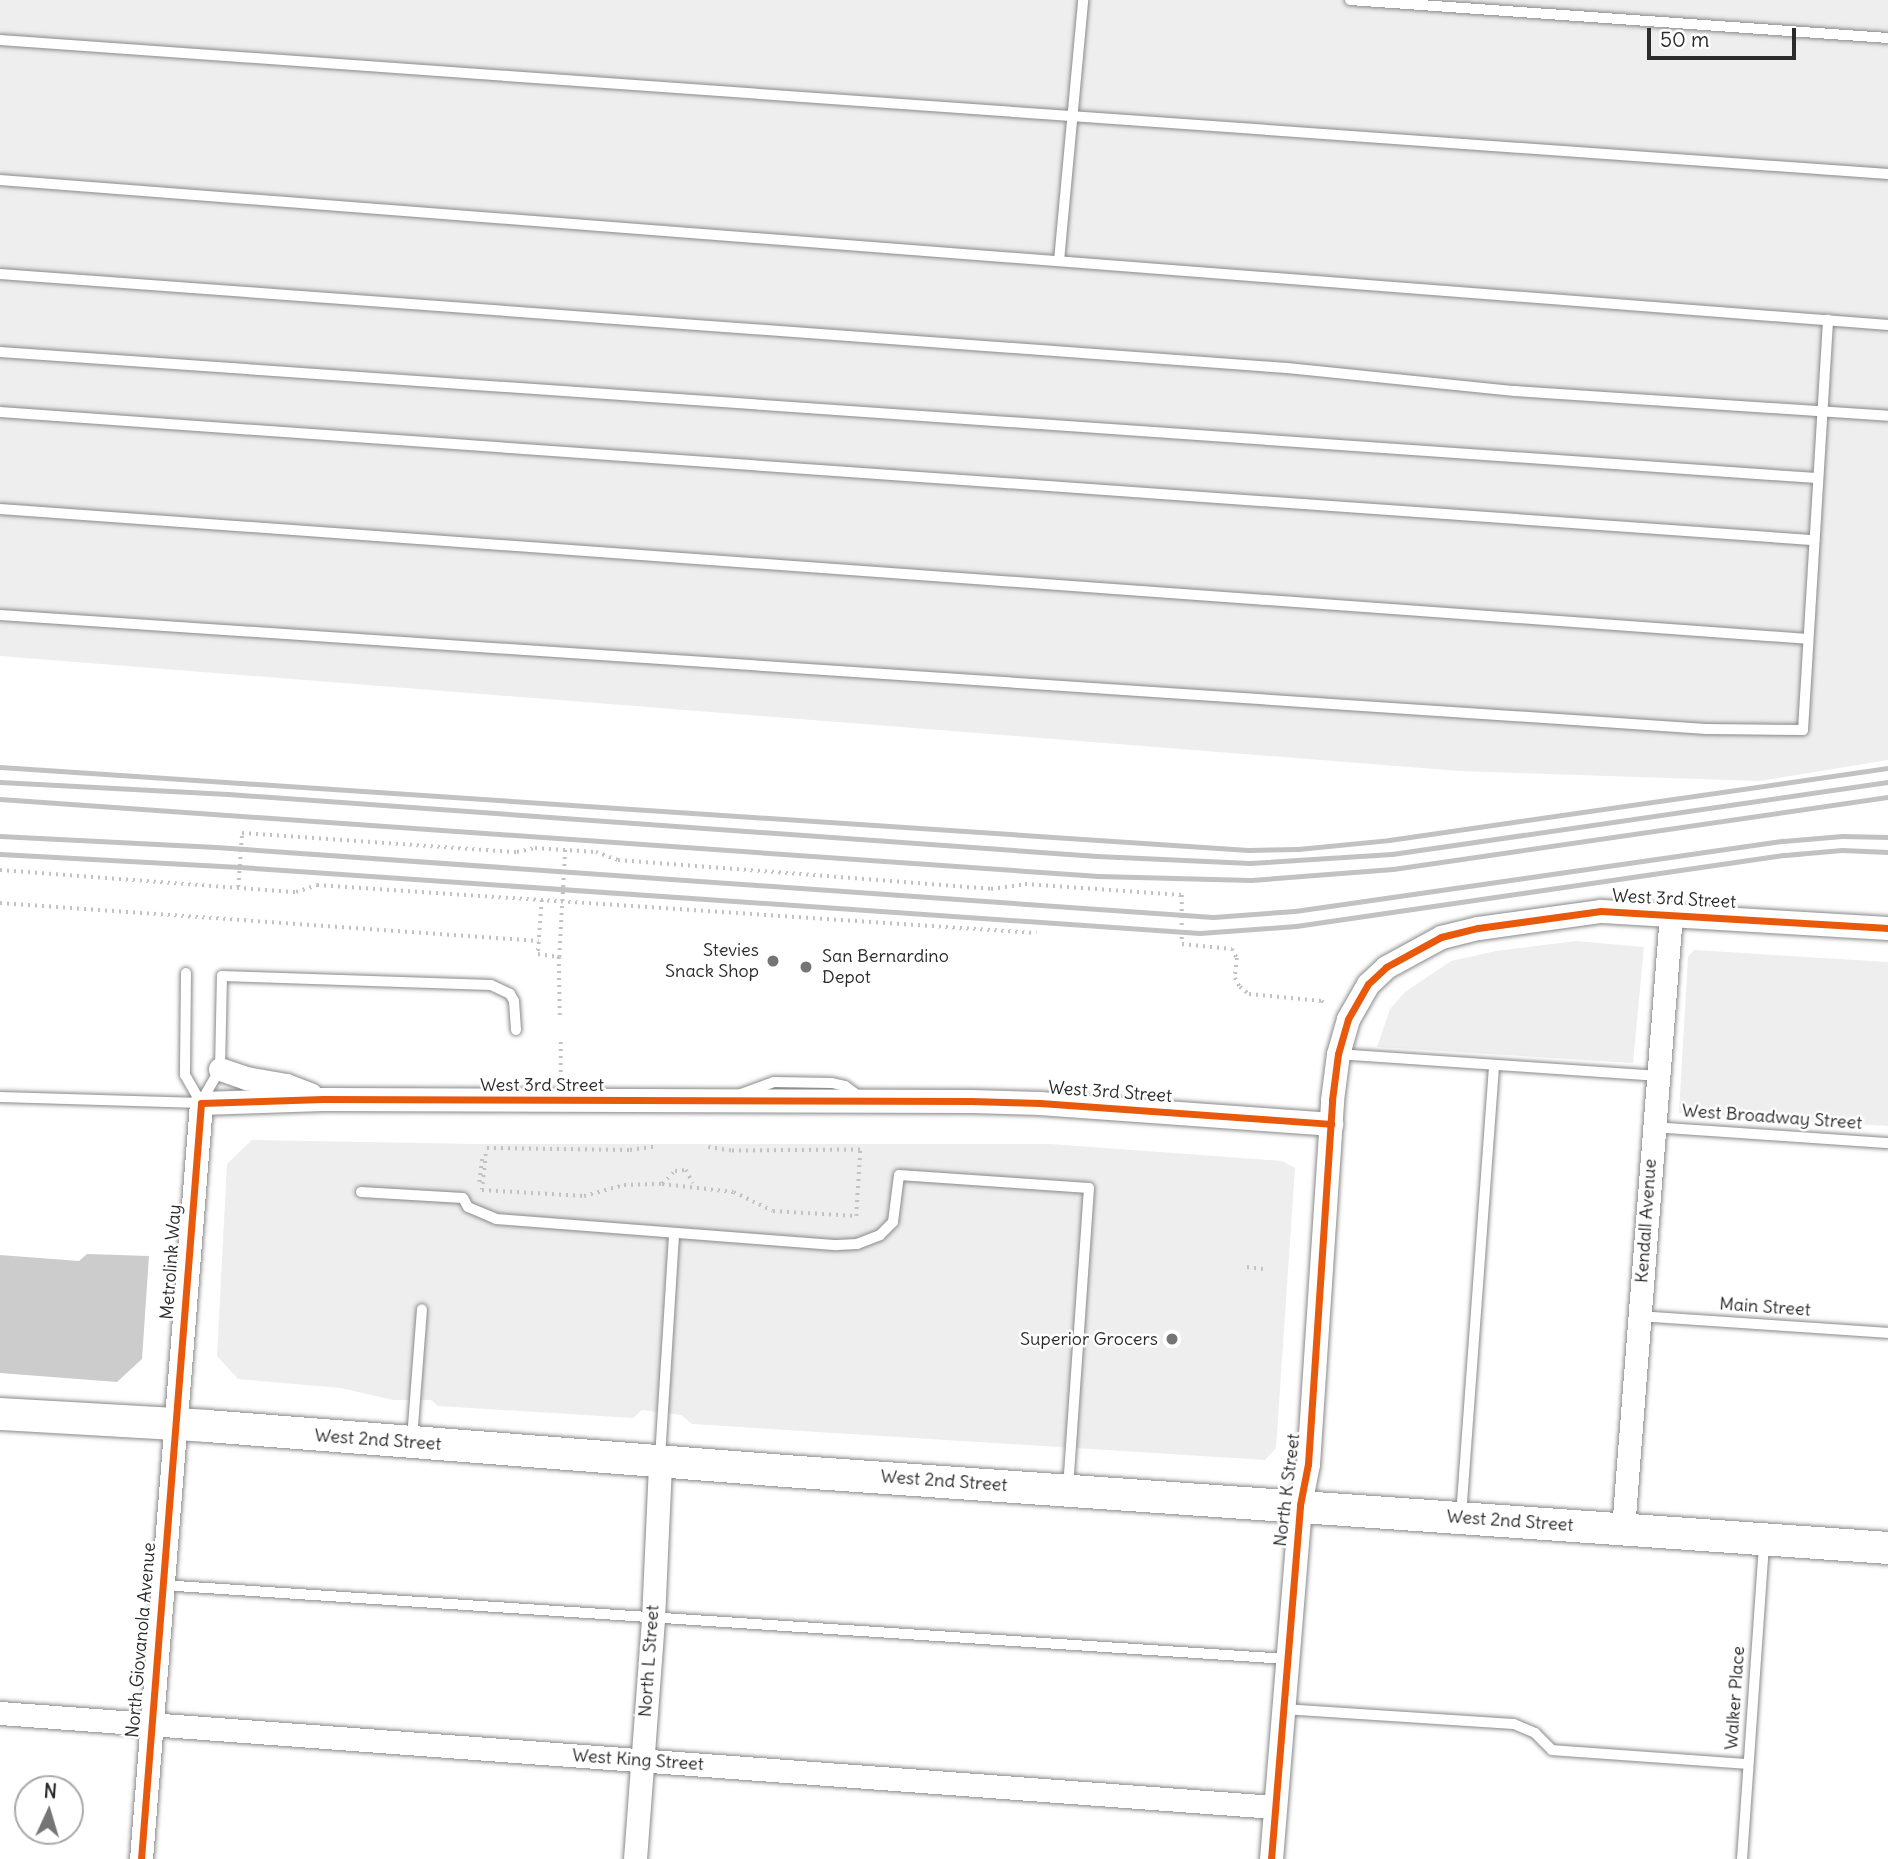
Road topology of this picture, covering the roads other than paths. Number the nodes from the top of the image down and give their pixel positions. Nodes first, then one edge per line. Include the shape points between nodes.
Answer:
1 (1083, 0) edge
2 (1350, 0) edge
3 (1888, 38) edge
4 (0, 40) edge
5 (1073, 116) junction
6 (1888, 174) edge
7 (0, 180) edge
8 (1059, 261) junction
9 (0, 274) edge
10 (1828, 320) junction
11 (1888, 325) edge
12 (0, 352) edge
13 (0, 412) edge
14 (1821, 412) junction
15 (1888, 416) edge
16 (1817, 478) junction
17 (0, 509) edge
18 (1814, 540) junction
19 (0, 615) edge
20 (1807, 639) junction
21 (1671, 914) junction
22 (1888, 928) edge
23 (186, 973) dead end
24 (516, 1030) dead end
25 (1338, 1054) junction
26 (1494, 1065) junction
27 (220, 1069) junction
28 (1658, 1076) junction
29 (0, 1097) edge
30 (323, 1099) junction
31 (201, 1103) junction
32 (1331, 1124) junction
33 (1653, 1127) junction
34 (1888, 1143) edge
35 (361, 1192) dead end
36 (674, 1234) junction
37 (422, 1309) dead end
38 (1639, 1316) junction
39 (1888, 1334) edge
40 (0, 1414) edge
41 (175, 1424) junction
42 (412, 1443) junction
43 (660, 1462) junction
44 (1068, 1489) junction
45 (1300, 1505) junction
46 (1461, 1517) junction
47 (1623, 1529) junction
48 (1764, 1540) junction
49 (1888, 1548) edge
50 (161, 1585) junction
51 (653, 1619) junction
52 (1287, 1659) junction
53 (1283, 1709) junction
54 (0, 1713) edge
55 (149, 1724) junction
56 (641, 1760) junction
57 (1748, 1764) junction
58 (1275, 1807) junction
59 (141, 1859) edge
60 (635, 1859) edge
61 (1271, 1859) edge
62 (1742, 1859) edge

1 - 5 lane
2 - 3 lane
4 - 5 lane
5 - 6 lane
5 - 8 lane
7 - 8 lane
8 - 10 lane
9 - 14 lane via 1287,368 1515,391
10 - 11 lane
10 - 14 lane
12 - 16 lane
13 - 18 lane
14 - 15 lane
14 - 16 lane
16 - 18 lane
17 - 20 lane
18 - 20 lane
19 - 20 lane via 1761,730 1803,730
21 - 22 street, West 3rd Street
21 - 25 street, West 3rd Street via 1601,911 1441,937 1386,967 1368,984 1348,1019
21 - 28 street, Kendall Avenue
23 - 31 lane via 185,1076
24 - 27 lane, Metrolink Way via 514,1001 491,985 222,976
25 - 26 lane
25 - 32 street, West 3rd Street
26 - 28 lane
26 - 46 lane
27 - 30 street via 286,1084
27 - 31 lane, Metrolink Way
28 - 33 street, Kendall Avenue
29 - 31 lane, West 3rd Street
30 - 31 street, West 3rd Street
30 - 32 street, West 3rd Street via 1040,1103
31 - 41 street, Metrolink Way
32 - 45 street, North K Street via 1308,1464
33 - 34 lane, West Broadway Street
33 - 38 street, Kendall Avenue
35 - 36 lane via 463,1198 468,1207 496,1219
36 - 43 lane
36 - 44 lane via 857,1244 880,1235 893,1222 899,1175 1089,1188
37 - 42 lane
38 - 39 lane, Main Street
38 - 47 street, Kendall Avenue
40 - 41 main road, West 2nd Street
41 - 42 main road, West 2nd Street
41 - 50 street, North Giovanola Avenue
42 - 43 main road, West 2nd Street
43 - 44 main road, West 2nd Street
43 - 51 street, North L Street
44 - 45 main road, West 2nd Street
45 - 46 main road, West 2nd Street
45 - 52 street, North K Street
46 - 47 main road, West 2nd Street
47 - 48 main road, West 2nd Street
48 - 49 main road, West 2nd Street
48 - 57 lane, Walker Place
50 - 51 lane
50 - 55 street, North Giovanola Avenue
51 - 52 lane
51 - 56 street, North L Street
52 - 53 street, North K Street
53 - 57 lane via 1514,1724 1535,1733 1552,1750
53 - 58 street, North K Street
54 - 55 street, West King Street
55 - 56 street, West King Street
55 - 59 street, North Giovanola Avenue
56 - 58 street, West King Street
56 - 60 street, North L Street
57 - 62 lane, Walker Place
58 - 61 street, North K Street

